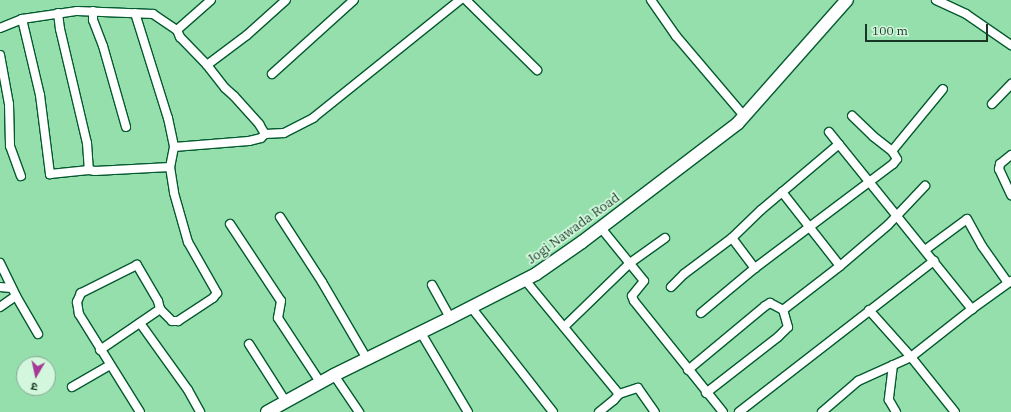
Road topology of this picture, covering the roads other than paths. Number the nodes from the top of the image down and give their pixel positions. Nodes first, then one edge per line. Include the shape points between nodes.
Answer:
1 (211, 0) edge
2 (286, 0) edge
3 (354, 0) edge
4 (460, 0) edge
5 (466, 0) edge
6 (651, 0) edge
7 (847, 0) edge
8 (940, 1) edge
9 (93, 11) junction
10 (58, 12) junction
11 (135, 13) junction
12 (22, 19) junction
13 (0, 28) edge
14 (177, 30) junction
15 (1011, 45) edge
16 (0, 55) edge
17 (207, 66) junction
18 (537, 70) dead end
19 (272, 74) dead end
20 (1011, 84) edge
21 (944, 89) dead end
22 (992, 104) dead end
23 (744, 116) junction
24 (852, 116) dead end
25 (126, 127) dead end
26 (829, 132) dead end
27 (265, 134) junction
28 (839, 144) junction
29 (174, 146) junction
30 (892, 151) junction
31 (1011, 155) edge
32 (170, 168) junction
33 (89, 170) junction
34 (21, 176) dead end
35 (869, 181) junction
36 (925, 186) dead end
37 (782, 192) junction
38 (1011, 195) edge
39 (897, 216) junction
40 (280, 217) dead end
41 (230, 224) dead end
42 (810, 227) junction
43 (601, 228) junction
44 (665, 238) dead end
45 (732, 238) junction
46 (925, 250) junction
47 (934, 261) junction
48 (0, 263) edge
49 (630, 263) junction
50 (840, 266) junction
51 (755, 268) junction
52 (525, 280) junction
53 (1010, 282) edge
54 (432, 285) dead end
55 (0, 287) edge
56 (671, 287) dead end
57 (11, 288) junction
58 (16, 296) junction
59 (0, 307) edge
60 (471, 307) junction
61 (972, 309) junction
62 (160, 310) junction
63 (782, 310) junction
64 (869, 310) junction
65 (701, 313) dead end
66 (450, 318) junction
67 (140, 323) junction
68 (564, 327) junction
69 (421, 333) junction
70 (38, 334) dead end
71 (249, 344) dead end
72 (100, 350) junction
73 (911, 357) junction
74 (367, 359) junction
75 (110, 365) junction
76 (893, 365) junction
77 (688, 370) junction
78 (334, 375) junction
79 (320, 382) junction
80 (72, 387) dead end
81 (706, 393) junction
82 (619, 394) junction
83 (286, 402) junction
84 (831, 405) junction
85 (140, 412) edge
86 (200, 412) edge
87 (267, 412) edge
88 (358, 412) edge
89 (468, 412) edge
90 (553, 412) edge
91 (599, 412) edge
92 (655, 412) edge
93 (723, 412) edge
94 (739, 412) edge
95 (822, 412) edge
96 (837, 412) edge
97 (896, 412) edge
98 (955, 412) edge

1 - 14 street
2 - 17 street
3 - 19 street
4 - 27 street via 313,118 284,133
5 - 18 street
6 - 23 street via 676,36
7 - 23 street, Jogi Nawada Road
8 - 15 street via 966,14
9 - 10 street
9 - 11 street
9 - 25 street via 93,20
10 - 12 street
10 - 33 street via 87,142
11 - 14 street via 154,14
11 - 29 street via 168,118
12 - 13 street
12 - 33 street via 40,95 50,174
14 - 17 street via 180,37
16 - 34 street via 9,104 10,146
17 - 27 street
20 - 22 street
21 - 30 street
23 - 43 street, Jogi Nawada Road via 674,174
24 - 30 street
26 - 28 street
27 - 29 street via 261,138 249,141
28 - 35 street
28 - 37 street
29 - 32 street
30 - 35 street via 896,159 893,164
31 - 38 street via 1000,164 999,169
32 - 33 street
32 - 62 street via 174,193 188,242 217,293 178,321 172,321
35 - 39 street
35 - 42 street
36 - 39 street
37 - 42 street
37 - 45 street
39 - 46 street
39 - 50 street
40 - 74 street
41 - 79 street via 281,301 278,318
42 - 50 street
42 - 51 street
43 - 49 street
43 - 52 street, Jogi Nawada Road
44 - 49 street
45 - 51 street
45 - 56 street
46 - 47 street
46 - 53 street via 967,219 982,246
47 - 61 street
47 - 64 street
48 - 57 street
49 - 68 street
49 - 77 street via 644,281 632,296 634,301
50 - 63 street
51 - 65 street
52 - 60 street, Jogi Nawada Road
52 - 68 street
53 - 61 street
54 - 66 street
55 - 57 street
57 - 58 street
58 - 59 street
58 - 70 street
60 - 66 street, Jogi Nawada Road
60 - 90 street
61 - 73 street
62 - 67 street
62 - 72 street via 158,301 137,265 81,293 77,302 79,314
63 - 77 street via 770,303 765,306
63 - 81 street via 788,327
64 - 73 street
64 - 94 street
66 - 69 street, Jogi Nawada Road
67 - 72 street
67 - 86 street via 188,390
68 - 82 street
69 - 74 street, Jogi Nawada Road
69 - 89 street
71 - 83 street
72 - 75 street
73 - 76 street
73 - 98 street
74 - 78 street, Jogi Nawada Road
75 - 80 street
75 - 85 street
76 - 84 street via 858,382
76 - 97 street via 889,400
77 - 81 street
78 - 79 street, Jogi Nawada Road
78 - 88 street
79 - 83 street, Jogi Nawada Road
81 - 93 street
82 - 91 street
82 - 92 street via 638,388
83 - 87 street, Jogi Nawada Road
84 - 95 street
84 - 96 street

